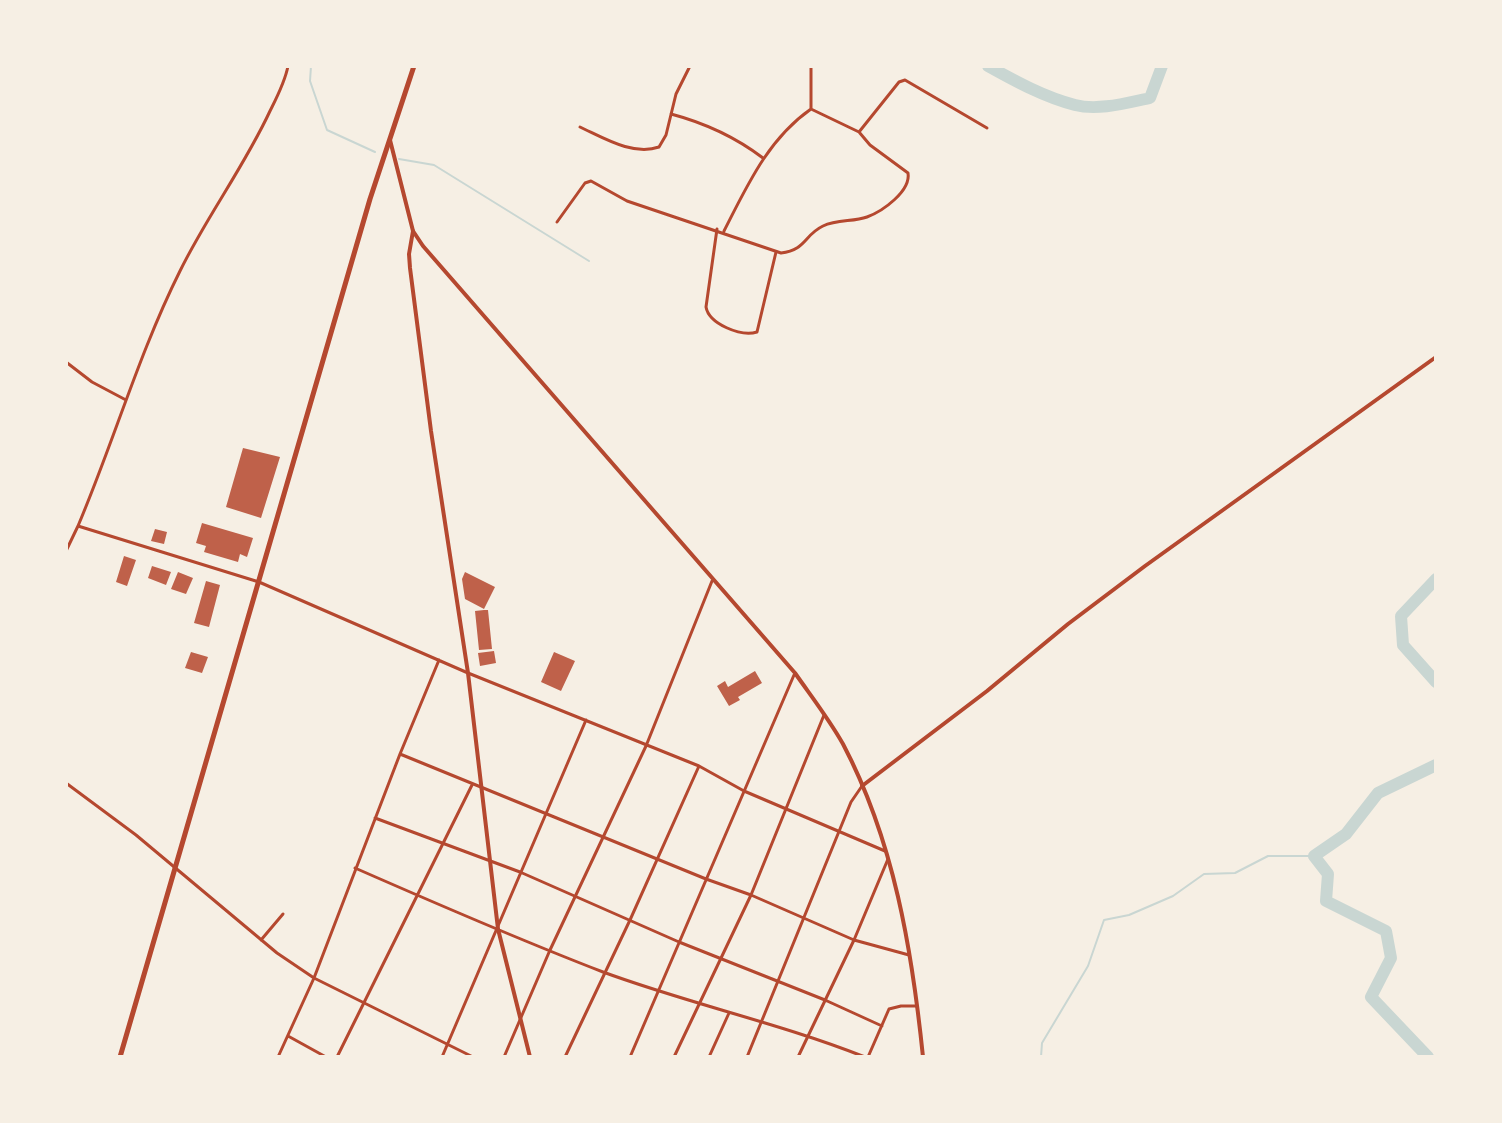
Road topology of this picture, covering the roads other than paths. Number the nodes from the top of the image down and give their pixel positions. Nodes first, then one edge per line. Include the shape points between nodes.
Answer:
1 (288, 66) edge
2 (414, 66) edge
3 (690, 66) edge
4 (811, 66) edge
5 (811, 109) junction
6 (671, 114) junction
7 (580, 127) dead end
8 (987, 128) dead end
9 (859, 132) junction
10 (390, 134) junction
11 (763, 158) junction
12 (557, 222) dead end
13 (717, 229) junction
14 (413, 231) junction
15 (724, 231) junction
16 (776, 252) junction
17 (1436, 357) edge
18 (66, 362) edge
19 (126, 400) junction
20 (78, 526) junction
21 (66, 551) edge
22 (713, 580) junction
23 (259, 582) junction
24 (439, 660) junction
25 (468, 673) junction
26 (795, 673) junction
27 (824, 715) junction
28 (586, 720) junction
29 (646, 746) junction
30 (400, 754) junction
31 (699, 766) junction
32 (66, 783) edge
33 (472, 785) junction
34 (862, 786) junction
35 (481, 789) junction
36 (744, 791) junction
37 (785, 810) junction
38 (545, 814) junction
39 (375, 818) junction
40 (839, 832) junction
41 (603, 838) junction
42 (442, 842) junction
43 (885, 851) junction
44 (656, 859) junction
45 (888, 859) junction
46 (491, 861) junction
47 (355, 868) junction
48 (175, 869) junction
49 (520, 872) junction
50 (706, 879) junction
51 (418, 895) junction
52 (751, 895) junction
53 (574, 897) junction
54 (283, 914) dead end
55 (806, 918) junction
56 (630, 920) junction
57 (498, 929) junction
58 (261, 940) junction
59 (854, 940) junction
60 (679, 942) junction
61 (550, 950) junction
62 (911, 955) junction
63 (722, 959) junction
64 (605, 972) junction
65 (314, 978) junction
66 (779, 982) junction
67 (657, 990) junction
68 (825, 1000) junction
69 (364, 1002) junction
70 (700, 1005) junction
71 (918, 1006) junction
72 (729, 1013) junction
73 (520, 1020) junction
74 (763, 1022) junction
75 (882, 1026) junction
76 (808, 1035) junction
77 (288, 1036) junction
78 (447, 1046) junction
79 (120, 1057) edge
80 (278, 1057) edge
81 (326, 1057) edge
82 (337, 1057) edge
83 (442, 1057) edge
84 (473, 1057) edge
85 (504, 1057) edge
86 (530, 1057) edge
87 (565, 1057) edge
88 (630, 1057) edge
89 (674, 1057) edge
90 (709, 1057) edge
91 (747, 1057) edge
92 (798, 1057) edge
93 (867, 1057) edge
94 (923, 1057) edge

1 - 19 street via 254,144 179,273
2 - 10 highway
3 - 6 street
4 - 5 street
5 - 9 street
5 - 11 street
6 - 7 street via 663,142 649,150
6 - 11 street via 709,125
8 - 9 street via 905,80
9 - 16 street via 908,173 907,186 869,217 821,227 796,250
10 - 14 street
10 - 23 highway
11 - 15 street
12 - 13 street via 591,181 627,201
13 - 15 street
13 - 16 street via 706,307 714,322 757,332
14 - 22 street
14 - 25 street via 410,268
15 - 16 street
17 - 34 street via 1145,566
18 - 19 street
19 - 20 street
20 - 21 street
20 - 23 street
22 - 26 street
22 - 29 street
23 - 24 street
23 - 48 highway
24 - 25 street
24 - 30 street
25 - 28 street
25 - 35 street
26 - 27 street
26 - 36 street
27 - 34 street
27 - 37 street
28 - 29 street
28 - 38 street
29 - 31 street
29 - 41 street
30 - 33 street
30 - 39 street
31 - 36 street
31 - 44 street
32 - 48 street
33 - 35 street
33 - 42 street
34 - 40 street
34 - 43 street
35 - 38 street
35 - 46 street
36 - 37 street
36 - 50 street
37 - 40 street
37 - 52 street
38 - 41 street
38 - 49 street
39 - 42 street
39 - 47 street
40 - 43 street
40 - 55 street
41 - 44 street
41 - 53 street
42 - 46 street
42 - 51 street
43 - 45 street
44 - 50 street
44 - 56 street
45 - 59 street
45 - 62 street
46 - 49 street
46 - 57 street
47 - 51 street
47 - 65 street
48 - 58 street
48 - 79 highway
49 - 53 street
49 - 57 street
50 - 52 street
50 - 60 street
51 - 57 street
51 - 69 street
52 - 55 street
52 - 63 street
53 - 56 street
53 - 61 street
54 - 58 street
55 - 59 street
55 - 66 street
56 - 60 street
56 - 64 street
57 - 61 street
57 - 73 street
57 - 78 street
58 - 65 street
59 - 62 street
59 - 68 street
60 - 63 street
60 - 67 street
61 - 64 street
61 - 73 street
62 - 71 street
63 - 66 street
63 - 70 street
64 - 67 street
64 - 87 street
65 - 69 street
65 - 77 street
66 - 68 street
66 - 74 street
67 - 70 street
67 - 88 street
68 - 75 street
68 - 76 street
69 - 78 street
69 - 82 street
70 - 72 street
70 - 89 street
71 - 75 street via 889,1009
71 - 94 street
72 - 74 street
72 - 90 street
73 - 85 street
73 - 86 street
74 - 76 street
74 - 91 street
75 - 93 street
76 - 92 street
76 - 93 street
77 - 80 street
77 - 81 street
78 - 83 street
78 - 84 street

